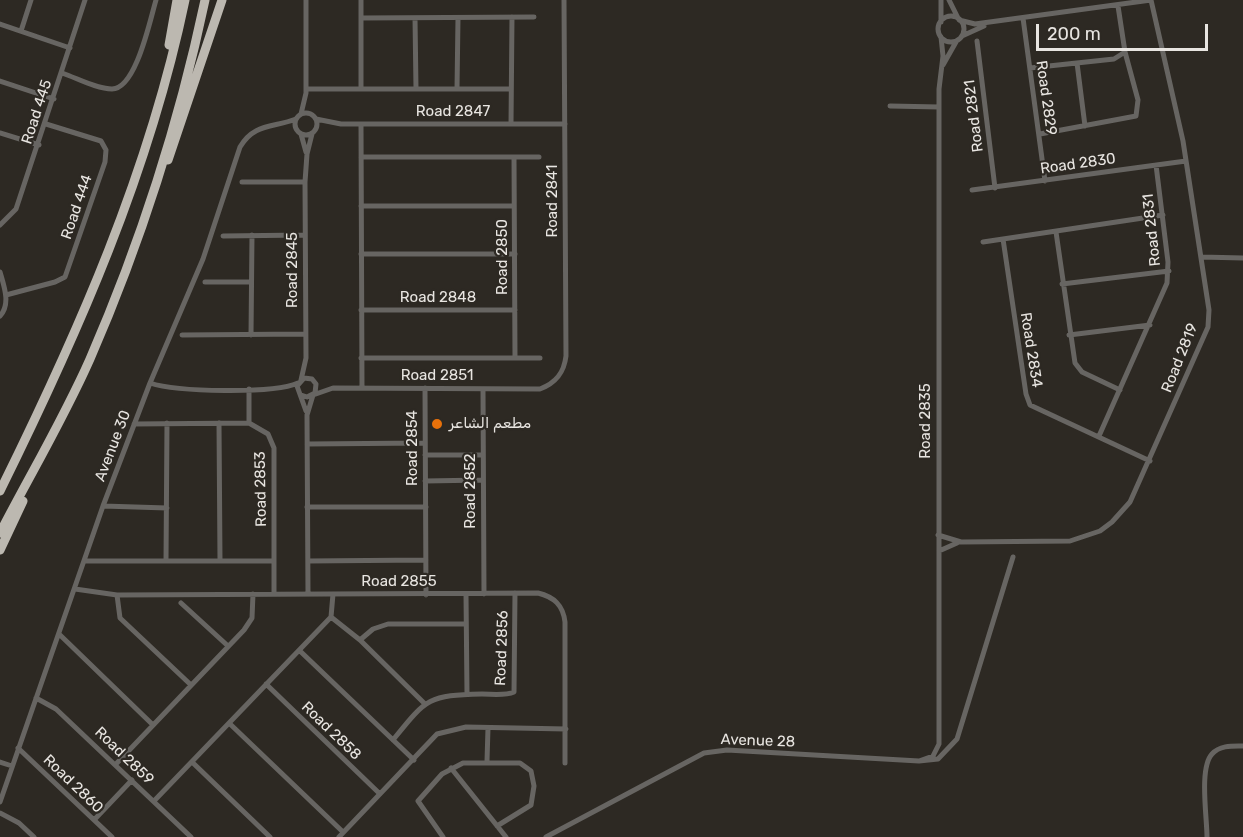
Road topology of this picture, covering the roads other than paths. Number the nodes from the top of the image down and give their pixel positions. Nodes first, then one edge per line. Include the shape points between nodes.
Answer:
1 (31, 0) edge
2 (85, 0) edge
3 (156, 0) edge
4 (177, 0) edge
5 (185, 0) edge
6 (205, 0) edge
7 (222, 0) edge
8 (306, 0) edge
9 (361, 0) edge
10 (564, 0) edge
11 (936, 0) edge
12 (949, 0) edge
13 (1151, 0) edge
14 (942, 2) edge
15 (1118, 6) junction
16 (512, 17) junction
17 (534, 17) dead end
18 (361, 18) junction
19 (416, 18) junction
20 (458, 18) junction
21 (1023, 18) junction
22 (959, 20) junction
23 (940, 23) junction
24 (0, 24) edge
25 (988, 24) junction
26 (21, 31) junction
27 (941, 37) junction
28 (961, 37) junction
29 (977, 41) dead end
30 (70, 48) junction
31 (1125, 52) junction
32 (1077, 63) junction
33 (1030, 68) junction
34 (941, 70) junction
35 (62, 73) junction
36 (0, 81) edge
37 (361, 89) junction
38 (416, 89) junction
39 (457, 89) junction
40 (511, 89) junction
41 (306, 91) junction
42 (54, 99) junction
43 (890, 106) dead end
44 (939, 107) junction
45 (299, 117) junction
46 (314, 117) junction
47 (511, 123) junction
48 (46, 124) junction
49 (280, 124) junction
50 (341, 124) junction
51 (361, 124) junction
52 (565, 124) junction
53 (1085, 126) junction
54 (298, 131) junction
55 (314, 132) junction
56 (0, 133) edge
57 (1040, 134) junction
58 (146, 144) junction
59 (39, 145) junction
60 (307, 154) junction
61 (361, 157) junction
62 (514, 157) junction
63 (540, 157) dead end
64 (1186, 160) junction
65 (1156, 165) junction
66 (1045, 181) junction
67 (242, 182) dead end
68 (306, 182) junction
69 (156, 187) junction
70 (994, 188) junction
71 (972, 190) dead end
72 (361, 206) junction
73 (514, 206) junction
74 (1163, 215) junction
75 (0, 225) edge
76 (1056, 232) junction
77 (252, 235) junction
78 (223, 236) dead end
79 (305, 236) junction
80 (1003, 239) junction
81 (983, 242) dead end
82 (361, 254) junction
83 (515, 254) junction
84 (1201, 257) junction
85 (1243, 258) edge
86 (1169, 270) junction
87 (0, 272) edge
88 (205, 282) dead end
89 (251, 282) junction
90 (1062, 284) junction
91 (6, 295) junction
92 (361, 310) junction
93 (515, 310) junction
94 (0, 316) edge
95 (1150, 325) junction
96 (306, 334) junction
97 (182, 335) dead end
98 (251, 335) junction
99 (1069, 335) junction
100 (515, 357) junction
101 (306, 358) junction
102 (362, 358) junction
103 (540, 358) dead end
104 (313, 381) junction
105 (299, 382) junction
106 (150, 383) junction
107 (278, 388) junction
108 (333, 388) junction
109 (362, 388) junction
110 (425, 388) junction
111 (249, 389) junction
112 (483, 389) junction
113 (540, 389) joint
114 (1120, 390) junction
115 (300, 394) junction
116 (313, 395) junction
117 (307, 415) junction
118 (167, 423) junction
119 (219, 423) junction
120 (249, 423) junction
121 (134, 424) junction
122 (1099, 436) junction
123 (425, 443) junction
124 (307, 444) junction
125 (483, 454) junction
126 (425, 455) junction
127 (1150, 461) junction
128 (32, 471) junction
129 (483, 480) junction
130 (425, 481) junction
131 (0, 491) edge
132 (103, 506) junction
133 (307, 507) junction
134 (426, 507) junction
135 (167, 508) junction
136 (0, 533) edge
137 (938, 535) junction
138 (961, 542) junction
139 (0, 550) edge
140 (939, 551) junction
141 (1014, 557) dead end
142 (426, 560) junction
143 (85, 561) junction
144 (166, 561) junction
145 (220, 561) junction
146 (274, 561) junction
147 (308, 561) junction
148 (75, 589) junction
149 (515, 593) junction
150 (253, 594) junction
151 (274, 594) junction
152 (308, 594) junction
153 (333, 594) junction
154 (466, 594) junction
155 (484, 594) junction
156 (117, 595) junction
157 (426, 595) junction
158 (181, 603) dead end
159 (331, 617) junction
160 (466, 624) junction
161 (59, 634) junction
162 (360, 640) junction
163 (228, 646) junction
164 (300, 651) junction
165 (266, 684) junction
166 (191, 685) junction
167 (467, 694) junction
168 (36, 698) junction
169 (424, 703) junction
170 (229, 723) junction
171 (153, 725) junction
172 (488, 728) junction
173 (566, 729) junction
174 (393, 740) junction
175 (1243, 746) edge
176 (18, 748) junction
177 (414, 760) junction
178 (487, 761) junction
179 (919, 761) junction
180 (0, 762) edge
181 (192, 762) junction
182 (565, 763) dead end
183 (116, 764) junction
184 (12, 765) junction
185 (451, 768) junction
186 (132, 780) junction
187 (380, 794) junction
188 (154, 801) junction
189 (0, 802) edge
190 (0, 813) edge
191 (94, 820) junction
192 (497, 826) junction
193 (343, 832) junction
194 (34, 837) edge
195 (112, 837) edge
196 (190, 837) edge
197 (270, 837) edge
198 (339, 837) edge
199 (443, 837) edge
200 (506, 837) edge
201 (546, 837) edge
202 (1207, 837) edge

1 - 26 street
2 - 30 street, Road 445
3 - 35 street via 134,71 125,84 111,89
4 - 58 highway
5 - 58 highway via 158,112
6 - 69 highway
7 - 69 highway via 176,142
8 - 41 street
9 - 18 street
10 - 52 street, Road 2841
11 - 14 street
12 - 22 street
13 - 15 street
13 - 64 street, Road 2819
14 - 23 street
15 - 21 street
15 - 31 street
16 - 17 street
16 - 20 street
16 - 40 street
18 - 19 street
18 - 37 street
19 - 20 street
19 - 38 street
20 - 39 street
21 - 25 street
21 - 33 street, Road 2829
22 - 23 street via 949,17
22 - 25 street
22 - 28 street via 963,26
23 - 27 street
24 - 26 street
25 - 28 street
26 - 30 street
27 - 28 street via 950,42
27 - 34 street, Road 2835
28 - 34 street, Road 2835 via 952,46
29 - 70 street, Road 2821
30 - 35 street, Road 445
31 - 32 street via 1114,59
31 - 53 street via 1138,112 1132,118
32 - 33 street
32 - 53 street
33 - 57 street, Road 2829
34 - 44 street, Road 2835
35 - 42 street, Road 445
36 - 42 street
37 - 38 street
37 - 41 street
38 - 39 street
39 - 40 street
40 - 47 street
41 - 45 street
41 - 46 street
42 - 48 street, Road 445
43 - 44 street
44 - 137 street, Road 2835
45 - 46 street, Road 2847
45 - 49 street, Avenue 30
45 - 54 street, Road 2845
46 - 50 street, Road 2847
46 - 55 street, Road 2845
47 - 51 street, Road 2847
47 - 52 street, Road 2847
48 - 59 street, Road 445
48 - 91 street, Road 444 via 101,141 105,162 65,277
49 - 54 street
49 - 106 street, Avenue 30 via 255,130 240,147 203,259
50 - 51 street, Road 2847
50 - 55 street, Road 2847
51 - 61 street
52 - 113 street, Road 2841 via 565,365 556,381
53 - 57 street
54 - 55 street, Road 2847
54 - 60 street, Road 2845
55 - 60 street, Road 2845
56 - 59 street
57 - 66 street, Road 2829
58 - 131 highway via 80,322
59 - 75 street, Road 445 via 16,209
60 - 68 street, Road 2845
61 - 62 street
61 - 72 street
62 - 63 street
62 - 73 street, Road 2850
64 - 65 street, Road 2830
64 - 84 street, Road 2819
65 - 66 street, Road 2830
65 - 74 street, Road 2831
66 - 70 street, Road 2830
67 - 68 street
68 - 79 street, Road 2845
69 - 128 highway via 89,360
70 - 71 street, Road 2830
72 - 73 street
72 - 82 street
73 - 83 street, Road 2850
74 - 76 street
74 - 86 street, Road 2831
76 - 80 street
76 - 90 street
77 - 78 street
77 - 79 street
77 - 89 street
79 - 96 street, Road 2845
80 - 81 street
80 - 122 street, Road 2834 via 1027,399 1038,410
82 - 83 street
82 - 92 street
83 - 93 street, Road 2850
84 - 85 street
84 - 127 street, Road 2819 via 1208,327
86 - 90 street
86 - 95 street, Road 2831
87 - 91 street
88 - 89 street
89 - 98 street
90 - 99 street
91 - 94 street
92 - 93 street, Road 2848
92 - 102 street
93 - 100 street, Road 2850
95 - 99 street
95 - 114 street, Road 2831
96 - 98 street
96 - 101 street, Road 2845
97 - 98 street
99 - 114 street via 1078,368
100 - 102 street
100 - 103 street
101 - 104 street, Road 2845
101 - 105 street, Road 2845
102 - 109 street
104 - 105 street
104 - 108 street, Road 2851
104 - 116 street
105 - 107 street
105 - 115 street
106 - 111 street via 172,389
106 - 121 street, Avenue 30
107 - 111 street
107 - 115 street
108 - 109 street, Road 2851
108 - 116 street, Road 2851
109 - 110 street, Road 2851
110 - 112 street, Road 2851
110 - 123 street, Road 2854
111 - 120 street
112 - 113 street, Road 2851
112 - 125 street, Road 2852
114 - 122 street, Road 2831
115 - 116 street
115 - 117 street
116 - 117 street
117 - 124 street
118 - 119 street
118 - 121 street
118 - 135 street
119 - 120 street
119 - 145 street
120 - 146 street, Road 2853 via 268,434 274,448
121 - 132 street, Avenue 30
122 - 127 street, Road 2834
123 - 124 street
123 - 126 street, Road 2854
124 - 133 street
125 - 126 street
125 - 129 street, Road 2852
126 - 130 street, Road 2854
127 - 138 street, Road 2819 via 1122,513 1100,531 1054,542
128 - 136 highway
128 - 139 highway
129 - 130 street
129 - 155 street, Road 2852
130 - 134 street, Road 2854
132 - 135 street
132 - 143 street, Avenue 30
133 - 134 street, Road 2854
133 - 147 street
134 - 142 street, Road 2854
135 - 144 street
137 - 138 street, Road 2819
137 - 140 street, Road 2835
138 - 140 street, Road 2819
140 - 179 street, Road 2835 via 939,744 933,756
141 - 179 street via 957,739 938,759
142 - 147 street
142 - 157 street, Road 2854
143 - 144 street
143 - 148 street, Avenue 30
144 - 145 street
145 - 146 street
146 - 151 street, Road 2853
147 - 152 street
148 - 156 street, Road 2855
148 - 161 street, Avenue 30
149 - 155 street, Road 2855
149 - 167 street, Road 2856 via 514,692
149 - 173 street, Road 2855 via 547,596 564,612
150 - 151 street, Road 2855
150 - 156 street, Road 2855
150 - 163 street via 252,618
151 - 152 street, Road 2855
152 - 153 street, Road 2855
153 - 157 street, Road 2855
153 - 159 street
154 - 155 street, Road 2855
154 - 157 street, Road 2855
154 - 160 street
156 - 166 street via 120,618
158 - 163 street
159 - 162 street
159 - 164 street
160 - 162 street via 388,624 373,629
160 - 167 street
161 - 168 street, Avenue 30
161 - 171 street
162 - 169 street
163 - 166 street
164 - 165 street
164 - 174 street
165 - 170 street
165 - 187 street, Road 2858
166 - 171 street
167 - 169 street, Road 2856 via 446,695
168 - 176 street, Avenue 30
168 - 183 street, Road 2859 via 56,709
169 - 174 street
170 - 181 street
170 - 193 street
171 - 183 street
172 - 173 street
172 - 177 street via 455,728 437,734
172 - 178 street
173 - 182 street, Road 2855
174 - 177 street
175 - 202 street via 1224,746 1212,753 1205,769
176 - 184 street, Avenue 30
176 - 191 street, Road 2860
177 - 187 street
178 - 185 street
178 - 192 street via 519,763 533,776 531,805
179 - 201 street, Avenue 28 via 727,750 704,753
180 - 184 street
181 - 188 street
181 - 197 street
183 - 186 street, Road 2859
184 - 189 street, Avenue 30
185 - 192 street
185 - 199 street via 418,801
186 - 188 street, Road 2859
186 - 191 street
187 - 193 street
188 - 196 street, Road 2859
190 - 194 street
191 - 195 street, Road 2860
192 - 200 street
193 - 198 street

